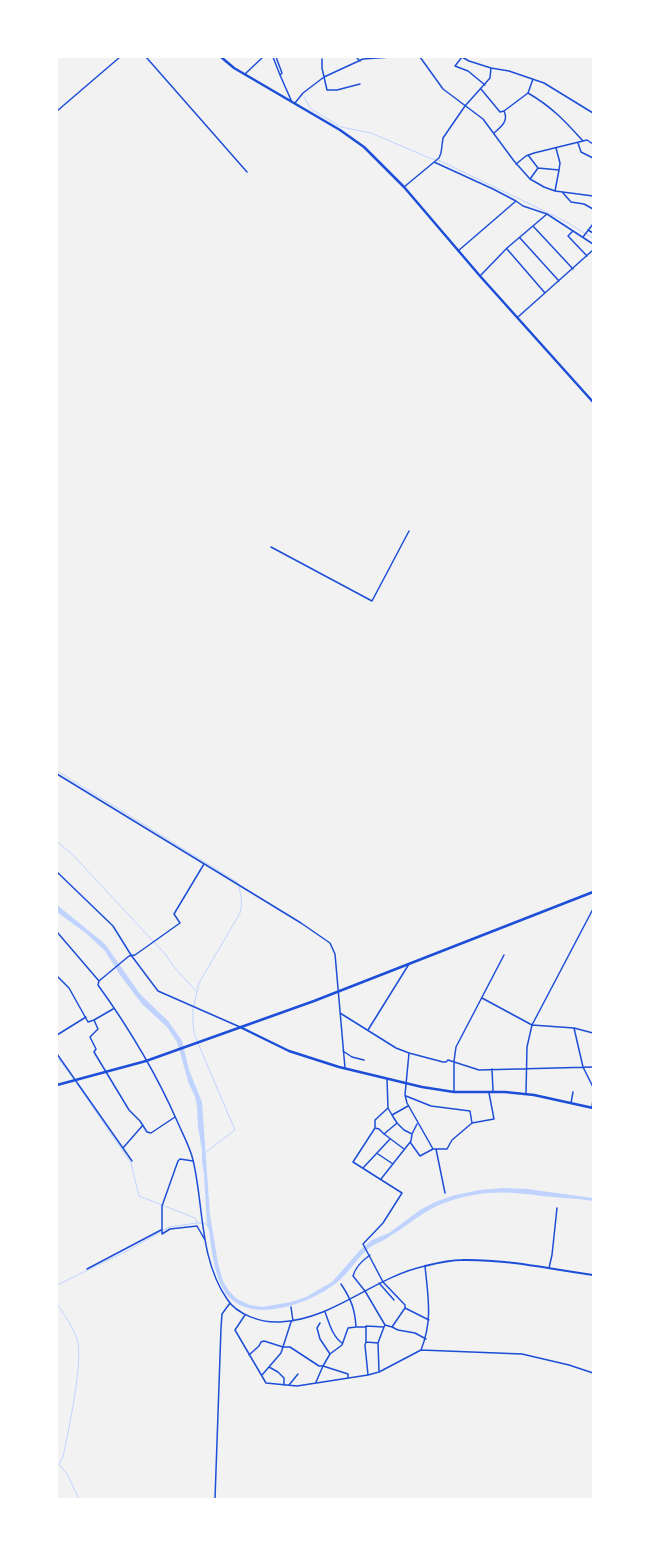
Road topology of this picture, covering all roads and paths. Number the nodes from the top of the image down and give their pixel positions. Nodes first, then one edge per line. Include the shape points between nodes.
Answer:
1 (120, 57) edge
2 (146, 57) edge
3 (221, 57) edge
4 (263, 57) edge
5 (273, 57) edge
6 (276, 57) edge
7 (356, 57) edge
8 (391, 57) edge
9 (420, 57) edge
10 (462, 57) edge
11 (322, 59) dead end
12 (360, 61) junction
13 (491, 68) junction
14 (245, 74) junction
15 (280, 75) junction
16 (324, 77) junction
17 (533, 80) junction
18 (360, 84) dead end
19 (485, 85) junction
20 (480, 89) junction
21 (528, 93) junction
22 (291, 100) junction
23 (295, 103) junction
24 (465, 106) junction
25 (504, 111) junction
26 (57, 112) edge
27 (593, 113) edge
28 (493, 133) junction
29 (583, 141) junction
30 (578, 143) junction
31 (593, 144) edge
32 (556, 148) junction
33 (528, 156) junction
34 (593, 158) edge
35 (434, 162) junction
36 (516, 164) junction
37 (538, 168) junction
38 (559, 170) junction
39 (247, 172) dead end
40 (530, 179) junction
41 (404, 188) junction
42 (555, 191) junction
43 (563, 193) junction
44 (593, 196) edge
45 (516, 201) junction
46 (593, 209) edge
47 (546, 214) junction
48 (593, 224) edge
49 (533, 226) junction
50 (588, 230) junction
51 (573, 231) junction
52 (593, 233) edge
53 (583, 237) junction
54 (519, 238) junction
55 (593, 244) edge
56 (507, 248) junction
57 (593, 250) edge
58 (458, 251) junction
59 (587, 256) junction
60 (573, 269) junction
61 (480, 276) junction
62 (559, 281) junction
63 (545, 293) junction
64 (518, 317) junction
65 (593, 402) edge
66 (409, 531) dead end
67 (271, 547) dead end
68 (58, 774) edge
69 (57, 778) edge
70 (204, 864) junction
71 (57, 872) edge
72 (593, 892) edge
73 (593, 909) edge
74 (57, 932) edge
75 (131, 955) junction
76 (504, 955) dead end
77 (410, 963) junction
78 (57, 976) edge
79 (99, 981) junction
80 (338, 991) junction
81 (482, 998) junction
82 (113, 1009) junction
83 (340, 1013) junction
84 (86, 1017) junction
85 (94, 1020) junction
86 (532, 1025) junction
87 (240, 1027) junction
88 (574, 1028) junction
89 (368, 1030) junction
90 (593, 1032) edge
91 (57, 1035) edge
92 (343, 1051) junction
93 (409, 1053) junction
94 (57, 1054) edge
95 (364, 1060) dead end
96 (146, 1061) junction
97 (454, 1061) junction
98 (582, 1067) junction
99 (593, 1067) edge
100 (345, 1068) junction
101 (527, 1068) junction
102 (492, 1069) junction
103 (106, 1072) junction
104 (387, 1078) junction
105 (75, 1080) junction
106 (407, 1083) junction
107 (57, 1085) edge
108 (593, 1086) edge
109 (454, 1092) junction
110 (573, 1092) dead end
111 (489, 1093) junction
112 (493, 1093) junction
113 (526, 1094) junction
114 (406, 1095) junction
115 (593, 1099) edge
116 (571, 1103) junction
117 (408, 1106) junction
118 (388, 1108) junction
119 (593, 1108) edge
120 (392, 1115) junction
121 (175, 1117) junction
122 (397, 1123) junction
123 (472, 1123) junction
124 (417, 1124) junction
125 (143, 1125) junction
126 (375, 1128) junction
127 (384, 1134) junction
128 (412, 1134) junction
129 (390, 1139) junction
130 (410, 1142) junction
131 (124, 1148) junction
132 (404, 1149) junction
133 (435, 1149) junction
134 (377, 1153) junction
135 (132, 1161) dead end
136 (193, 1162) junction
137 (393, 1164) junction
138 (363, 1168) junction
139 (381, 1180) junction
140 (446, 1193) dead end
141 (558, 1208) dead end
142 (161, 1230) junction
143 (205, 1240) junction
144 (369, 1254) junction
145 (425, 1266) junction
146 (549, 1268) junction
147 (86, 1269) dead end
148 (593, 1275) edge
149 (383, 1282) junction
150 (341, 1284) dead end
151 (379, 1284) junction
152 (365, 1291) junction
153 (350, 1299) junction
154 (394, 1300) dead end
155 (230, 1303) junction
156 (291, 1307) dead end
157 (405, 1308) junction
158 (325, 1311) junction
159 (245, 1315) junction
160 (429, 1320) junction
161 (292, 1321) junction
162 (320, 1323) dead end
163 (366, 1326) junction
164 (384, 1326) junction
165 (356, 1327) junction
166 (392, 1327) junction
167 (426, 1339) junction
168 (342, 1342) junction
169 (366, 1342) junction
170 (378, 1343) junction
171 (283, 1347) junction
172 (421, 1350) junction
173 (330, 1354) junction
174 (249, 1355) junction
175 (323, 1366) junction
176 (269, 1367) junction
177 (379, 1372) junction
178 (593, 1373) edge
179 (298, 1374) dead end
180 (261, 1375) junction
181 (368, 1375) junction
182 (348, 1378) junction
183 (316, 1382) junction
184 (284, 1385) junction
185 (289, 1385) junction
186 (215, 1499) edge

1 - 26 street
2 - 39 street
3 - 14 main road
4 - 14 street
5 - 15 street
6 - 15 street via 282,73
7 - 12 street
8 - 12 street
9 - 24 street via 443,89
10 - 13 street
10 - 19 street via 454,66 468,71
11 - 16 street
12 - 16 street
13 - 17 street via 509,71
13 - 19 street via 490,78
14 - 22 main road
15 - 22 street
16 - 18 street via 327,90
16 - 23 street via 303,93
17 - 21 street
17 - 27 street via 544,83
19 - 20 street
20 - 24 street
20 - 25 street via 500,112
21 - 25 street
21 - 29 street via 555,111
22 - 23 main road
23 - 41 main road via 356,141
24 - 28 street via 483,119
24 - 35 street via 443,138 441,153
25 - 28 street via 505,123
28 - 36 street
29 - 30 street
29 - 31 street
30 - 32 street
30 - 34 street via 581,152
32 - 33 street
32 - 38 street via 560,162
33 - 36 street
33 - 37 street
35 - 41 street
35 - 45 street
36 - 40 street
37 - 38 street
37 - 40 street
38 - 42 street
40 - 42 street via 544,188
41 - 58 main road
42 - 43 street
43 - 44 street
43 - 46 street via 571,202 584,204
45 - 47 street
45 - 58 street
47 - 49 street
47 - 51 street
48 - 50 street
49 - 54 street
49 - 60 street
50 - 52 street
50 - 53 street
51 - 53 street
51 - 59 street via 568,236
53 - 55 street
54 - 56 street
54 - 62 street
56 - 61 street
56 - 63 street
57 - 59 street
58 - 61 main road
59 - 60 street
60 - 62 street
61 - 64 main road
62 - 63 street
63 - 64 street
64 - 65 main road
66 - 67 street via 372,601
68 - 69 street
68 - 70 street
70 - 75 street via 174,914 180,923 135,955
70 - 80 street via 330,943 335,954
71 - 75 street via 113,926
72 - 77 main road
73 - 86 street
74 - 79 street
75 - 79 street
75 - 87 street via 153,986 162,993
76 - 81 street
77 - 80 main road
77 - 89 street
78 - 84 street via 69,988
79 - 82 street via 98,985
80 - 83 street
80 - 87 main road
81 - 86 street
81 - 97 street via 456,1047
82 - 85 street
82 - 96 street
83 - 89 street
83 - 92 street
84 - 85 street via 88,1022
84 - 91 street
85 - 103 street via 98,1029 90,1037 96,1049 94,1052
86 - 88 street
86 - 101 street via 527,1047
87 - 96 main road
87 - 100 main road via 289,1051
88 - 90 street
88 - 98 street
89 - 93 street
92 - 95 street
92 - 100 street
93 - 97 street via 443,1062
93 - 106 street
94 - 105 street
96 - 103 main road
96 - 121 street
97 - 102 street via 479,1070
97 - 109 street
98 - 99 street
98 - 101 street
98 - 108 street
100 - 104 main road
101 - 102 street
101 - 113 street
102 - 112 street
103 - 105 main road
103 - 125 street via 128,1110
104 - 106 main road
104 - 118 street
105 - 107 main road
105 - 131 street
106 - 109 main road
106 - 114 street
109 - 111 main road
110 - 116 street
111 - 112 main road
111 - 123 street via 494,1119
112 - 113 main road
113 - 116 main road
114 - 117 street
114 - 123 street via 431,1106 470,1111
115 - 119 street
116 - 119 main road
117 - 120 street
117 - 124 street
118 - 120 street
118 - 126 street via 375,1120
120 - 122 street
121 - 125 street via 151,1133 147,1132
121 - 136 street
122 - 127 street
122 - 128 street
123 - 133 street via 452,1140 447,1149
124 - 128 street
124 - 133 street
125 - 131 street
126 - 127 street
126 - 138 street via 353,1162
127 - 129 street
128 - 130 street
129 - 132 street
129 - 134 street
130 - 132 street
130 - 133 street via 420,1156
131 - 135 street
132 - 137 street
133 - 140 street
134 - 137 street
134 - 138 street
136 - 142 street via 180,1159 178,1161 162,1206
136 - 143 street
137 - 139 street
138 - 139 street
139 - 144 street via 402,1193 383,1222 363,1244
141 - 146 street
142 - 143 street via 162,1234 170,1229 197,1226
142 - 147 street
143 - 155 street via 214,1276
144 - 149 street
144 - 152 street via 353,1276
145 - 146 street via 448,1261 472,1260
145 - 149 street
145 - 160 street
146 - 148 street
149 - 151 street
149 - 157 street
150 - 153 street
151 - 152 street
151 - 154 street
152 - 153 street
152 - 164 street
153 - 158 street
153 - 165 street
155 - 159 street
155 - 186 street via 222,1314
156 - 161 street
157 - 160 street
157 - 166 street
158 - 161 street
158 - 168 street via 331,1328
159 - 161 street via 269,1322
159 - 174 street via 235,1330
160 - 167 street
161 - 171 street
162 - 173 street via 317,1328 320,1339
163 - 164 street
163 - 165 street
163 - 169 street
164 - 166 street
164 - 170 street
165 - 168 street via 348,1328
166 - 167 street
167 - 172 street
168 - 173 street via 339,1349
169 - 170 street
169 - 181 street
170 - 177 street
171 - 174 street via 264,1341
171 - 175 street via 293,1348 319,1366
171 - 176 street via 278,1358
172 - 177 street
172 - 178 street via 522,1354
173 - 175 street
174 - 180 street
175 - 182 street via 348,1374
175 - 183 street
176 - 180 street
176 - 184 street via 284,1378
177 - 181 street
179 - 185 street
180 - 184 street via 266,1383
181 - 182 street
182 - 183 street
183 - 185 street
184 - 185 street

